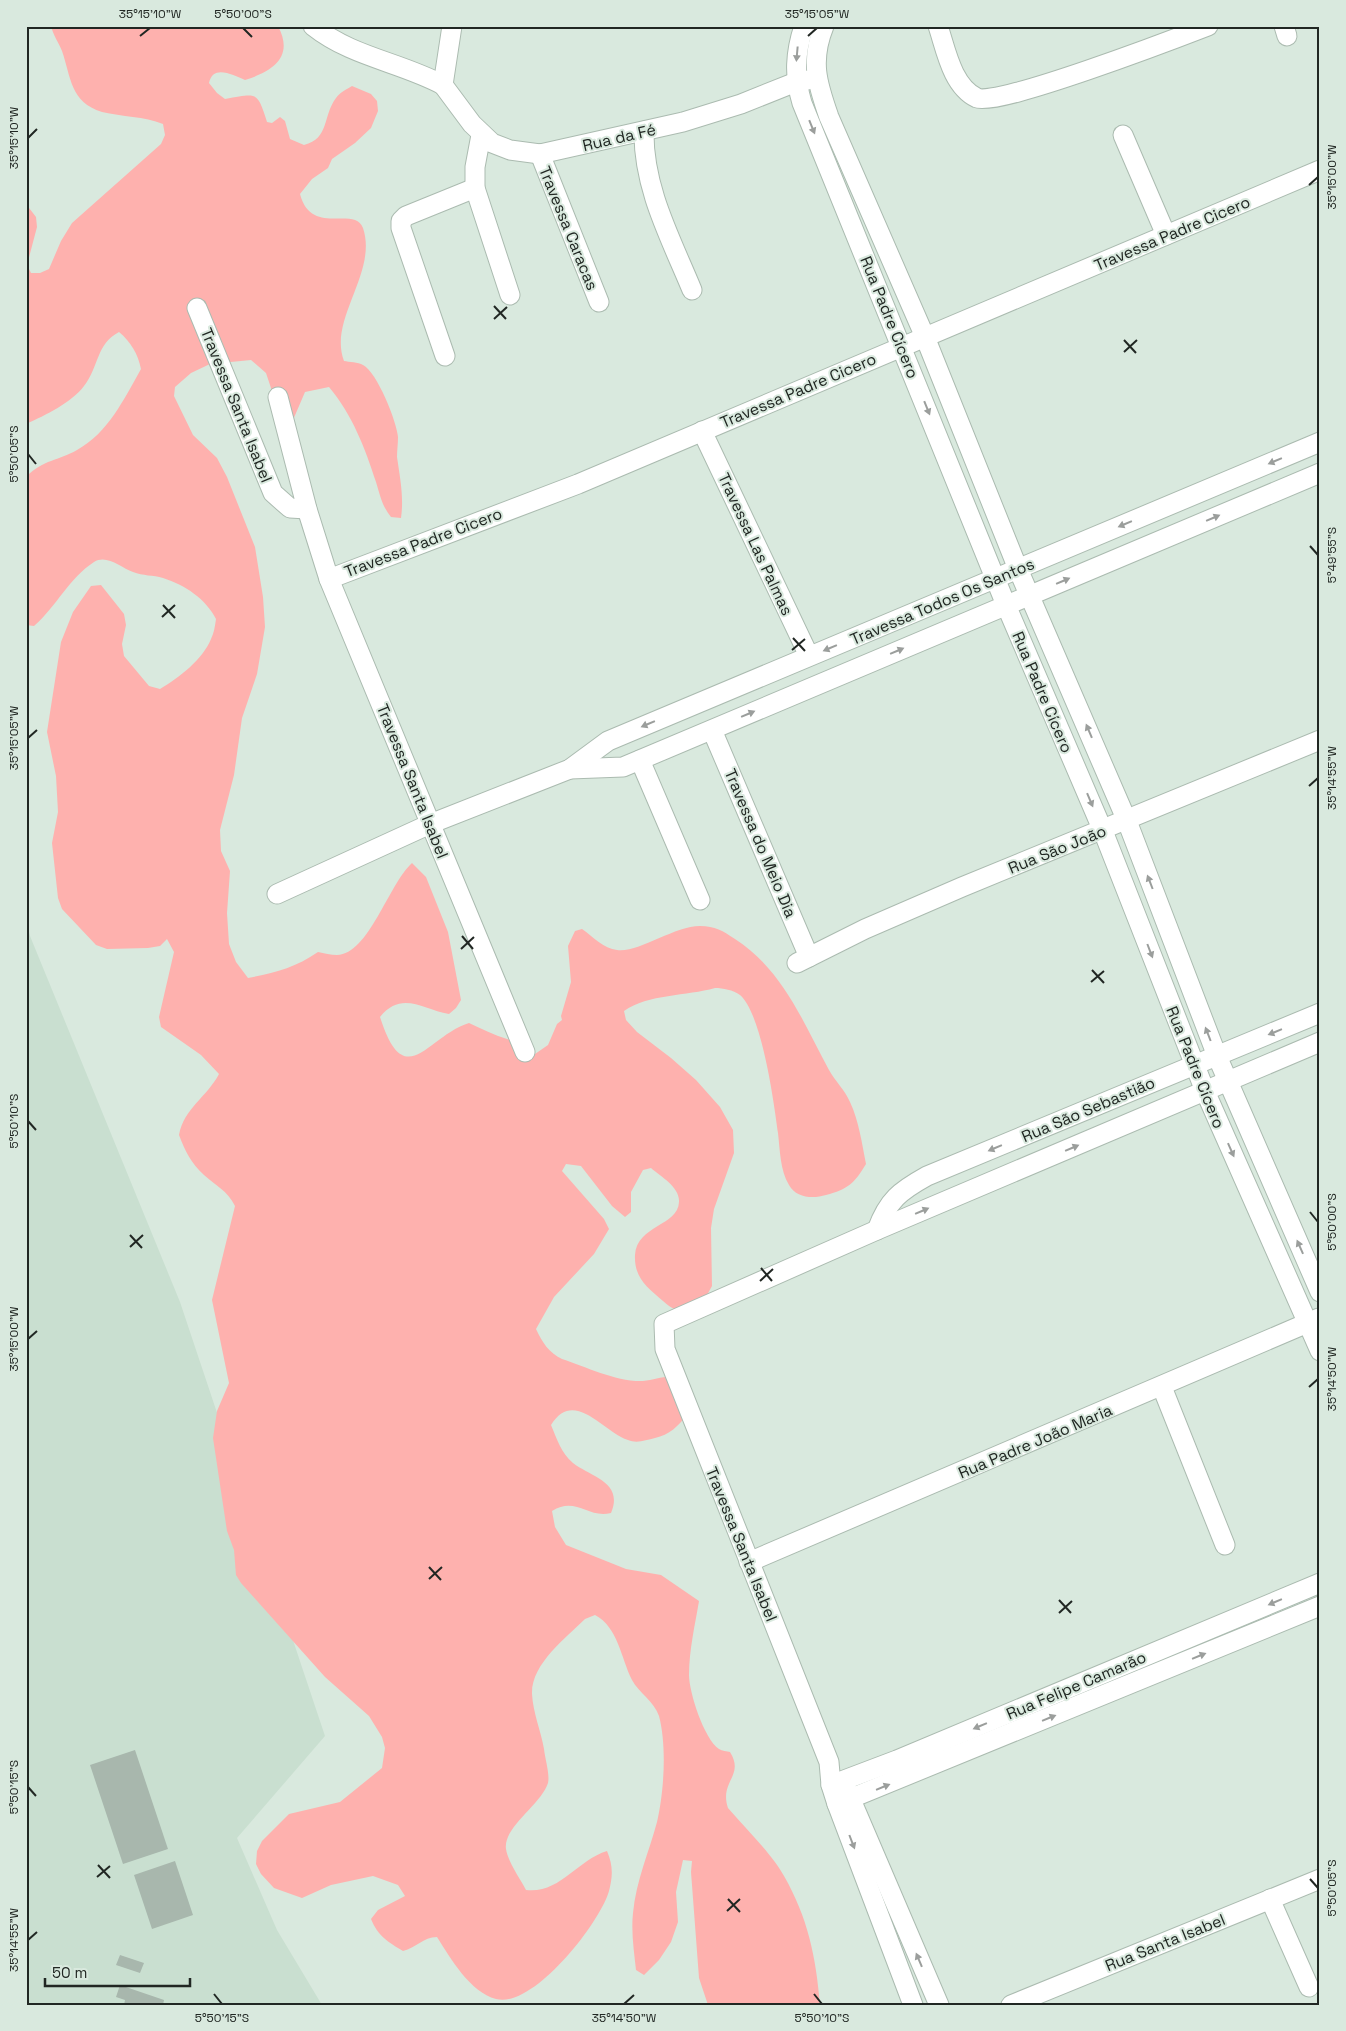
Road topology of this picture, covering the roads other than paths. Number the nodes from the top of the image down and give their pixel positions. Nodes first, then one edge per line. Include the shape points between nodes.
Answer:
1 (313, 26) edge
2 (452, 26) edge
3 (804, 26) edge
4 (938, 26) edge
5 (1208, 26) edge
6 (827, 27) edge
7 (816, 79) junction
8 (796, 82) junction
9 (443, 85) junction
10 (644, 131) junction
11 (481, 135) junction
12 (1123, 135) dead end
13 (540, 154) junction
14 (1320, 170) edge
15 (475, 188) junction
16 (1166, 235) junction
17 (692, 290) dead end
18 (510, 296) dead end
19 (599, 302) dead end
20 (198, 308) dead end
21 (925, 337) junction
22 (902, 346) junction
23 (445, 356) dead end
24 (278, 397) dead end
25 (702, 431) junction
26 (1319, 443) edge
27 (1320, 473) edge
28 (307, 508) junction
29 (1018, 569) junction
30 (995, 578) junction
31 (329, 579) junction
32 (1030, 596) junction
33 (1006, 605) junction
34 (809, 656) junction
35 (680, 711) junction
36 (712, 730) junction
37 (691, 739) junction
38 (1320, 740) edge
39 (640, 760) junction
40 (570, 769) junction
41 (1127, 820) junction
42 (430, 824) junction
43 (1103, 831) junction
44 (277, 894) dead end
45 (700, 900) dead end
46 (803, 960) joint
47 (1320, 1013) edge
48 (1320, 1042) edge
49 (525, 1052) dead end
50 (1216, 1056) junction
51 (1194, 1065) junction
52 (1228, 1081) junction
53 (1205, 1091) junction
54 (877, 1230) junction
55 (1320, 1292) edge
56 (1314, 1320) edge
57 (664, 1324) joint
58 (1320, 1350) edge
59 (1162, 1387) junction
60 (1225, 1545) dead end
61 (749, 1562) junction
62 (1320, 1583) edge
63 (1320, 1606) edge
64 (838, 1783) junction
65 (844, 1802) junction
66 (1320, 1879) edge
67 (1270, 1899) junction
68 (1309, 1987) dead end
69 (913, 2005) edge
70 (939, 2005) edge
71 (1011, 2005) edge

1 - 9 street, Rua da Fé via 347,49 427,76
2 - 9 street
3 -> 8 street, Rua Padre Cícero via 798,44
4 - 5 street via 956,77 978,99 986,99 1052,82
6 - 7 street, Rua Padre Cícero via 816,59
7 - 8 street, Rua da Fé
7 - 21 street, Rua Padre Cícero
8 - 10 street, Rua da Fé via 741,104
8 -> 22 street, Rua Padre Cícero
9 - 11 street, Rua da Fé
10 - 13 street, Rua da Fé
10 - 17 street via 650,187
11 - 13 street, Rua da Fé via 510,150
11 - 15 street
12 - 16 street
13 - 19 street, Travessa Caracas
14 - 16 street, Travessa Padre Cicero
15 - 18 street
15 - 23 street via 406,216 401,223
16 - 21 street, Travessa Padre Cicero
20 - 28 street, Travessa Santa Isabel via 272,493 290,508
21 - 22 street, Travessa Padre Cicero
21 - 29 street, Rua Padre Cícero
22 - 25 street, Travessa Padre Cicero
22 -> 30 street, Rua Padre Cícero
24 - 28 street, Travessa Santa Isabel
25 - 31 street, Travessa Padre Cicero via 578,484
25 - 34 street, Travessa Las Palmas
26 -> 29 street, Travessa Todos Os Santos
32 -> 27 street, Travessa Todos Os Santos
28 - 31 street, Travessa Santa Isabel
29 - 30 street, Travessa Todos Os Santos
29 - 32 street, Rua Padre Cícero
30 - 33 street, Rua Padre Cícero
30 -> 34 street, Travessa Todos Os Santos
31 - 42 street, Travessa Santa Isabel
32 - 33 street, Travessa Todos Os Santos
41 -> 32 street, Rua Padre Cícero
36 -> 33 street, Travessa Todos Os Santos
33 -> 43 street, Rua Padre Cícero
34 - 35 street, Travessa Todos Os Santos
35 - 37 street
35 -> 40 street, Travessa Todos Os Santos via 608,741
36 - 37 street, Travessa Todos Os Santos
36 - 46 street, Travessa do Meio Dia
37 - 39 street, Travessa Todos Os Santos
38 - 41 street, Rua São João
39 - 40 street, Travessa Todos Os Santos via 622,767
39 - 45 street
40 - 42 street, Travessa Todos Os Santos
41 - 43 street, Rua São João
50 -> 41 street, Rua Padre Cícero
42 - 44 street, Travessa Todos Os Santos
42 - 49 street, Travessa Santa Isabel
43 - 46 street, Rua São João via 962,887
43 -> 51 street, Rua Padre Cícero
47 -> 50 street, Rua São Sebastião
48 - 52 street, Rua São Sebastião
50 - 51 street, Rua São Sebastião
50 - 52 street, Rua Padre Cícero
51 - 53 street, Rua Padre Cícero
51 -> 54 street, Rua São Sebastião via 927,1176 893,1199
52 - 53 street, Rua São Sebastião
55 -> 52 street, Rua Padre Cícero
54 -> 53 street, Rua São Sebastião
53 -> 56 street, Rua Padre Cícero
54 - 57 street, Rua São Sebastião
56 - 58 street, Rua Padre Cícero
56 - 59 street, Rua Padre João Maria
57 - 61 street, Travessa Santa Isabel via 665,1350
59 - 60 street
59 - 61 street, Rua Padre João Maria
61 - 64 street, Travessa Santa Isabel
62 -> 64 street, Rua Felipe Camarão
65 -> 63 street, Rua Felipe Camarão
64 - 65 street, Travessa Santa Isabel
65 -> 69 street, Travessa Santa Isabel
70 -> 65 street, Travessa Santa Isabel
66 - 67 street, Rua Santa Isabel
67 - 68 street
67 - 71 street, Rua Santa Isabel

